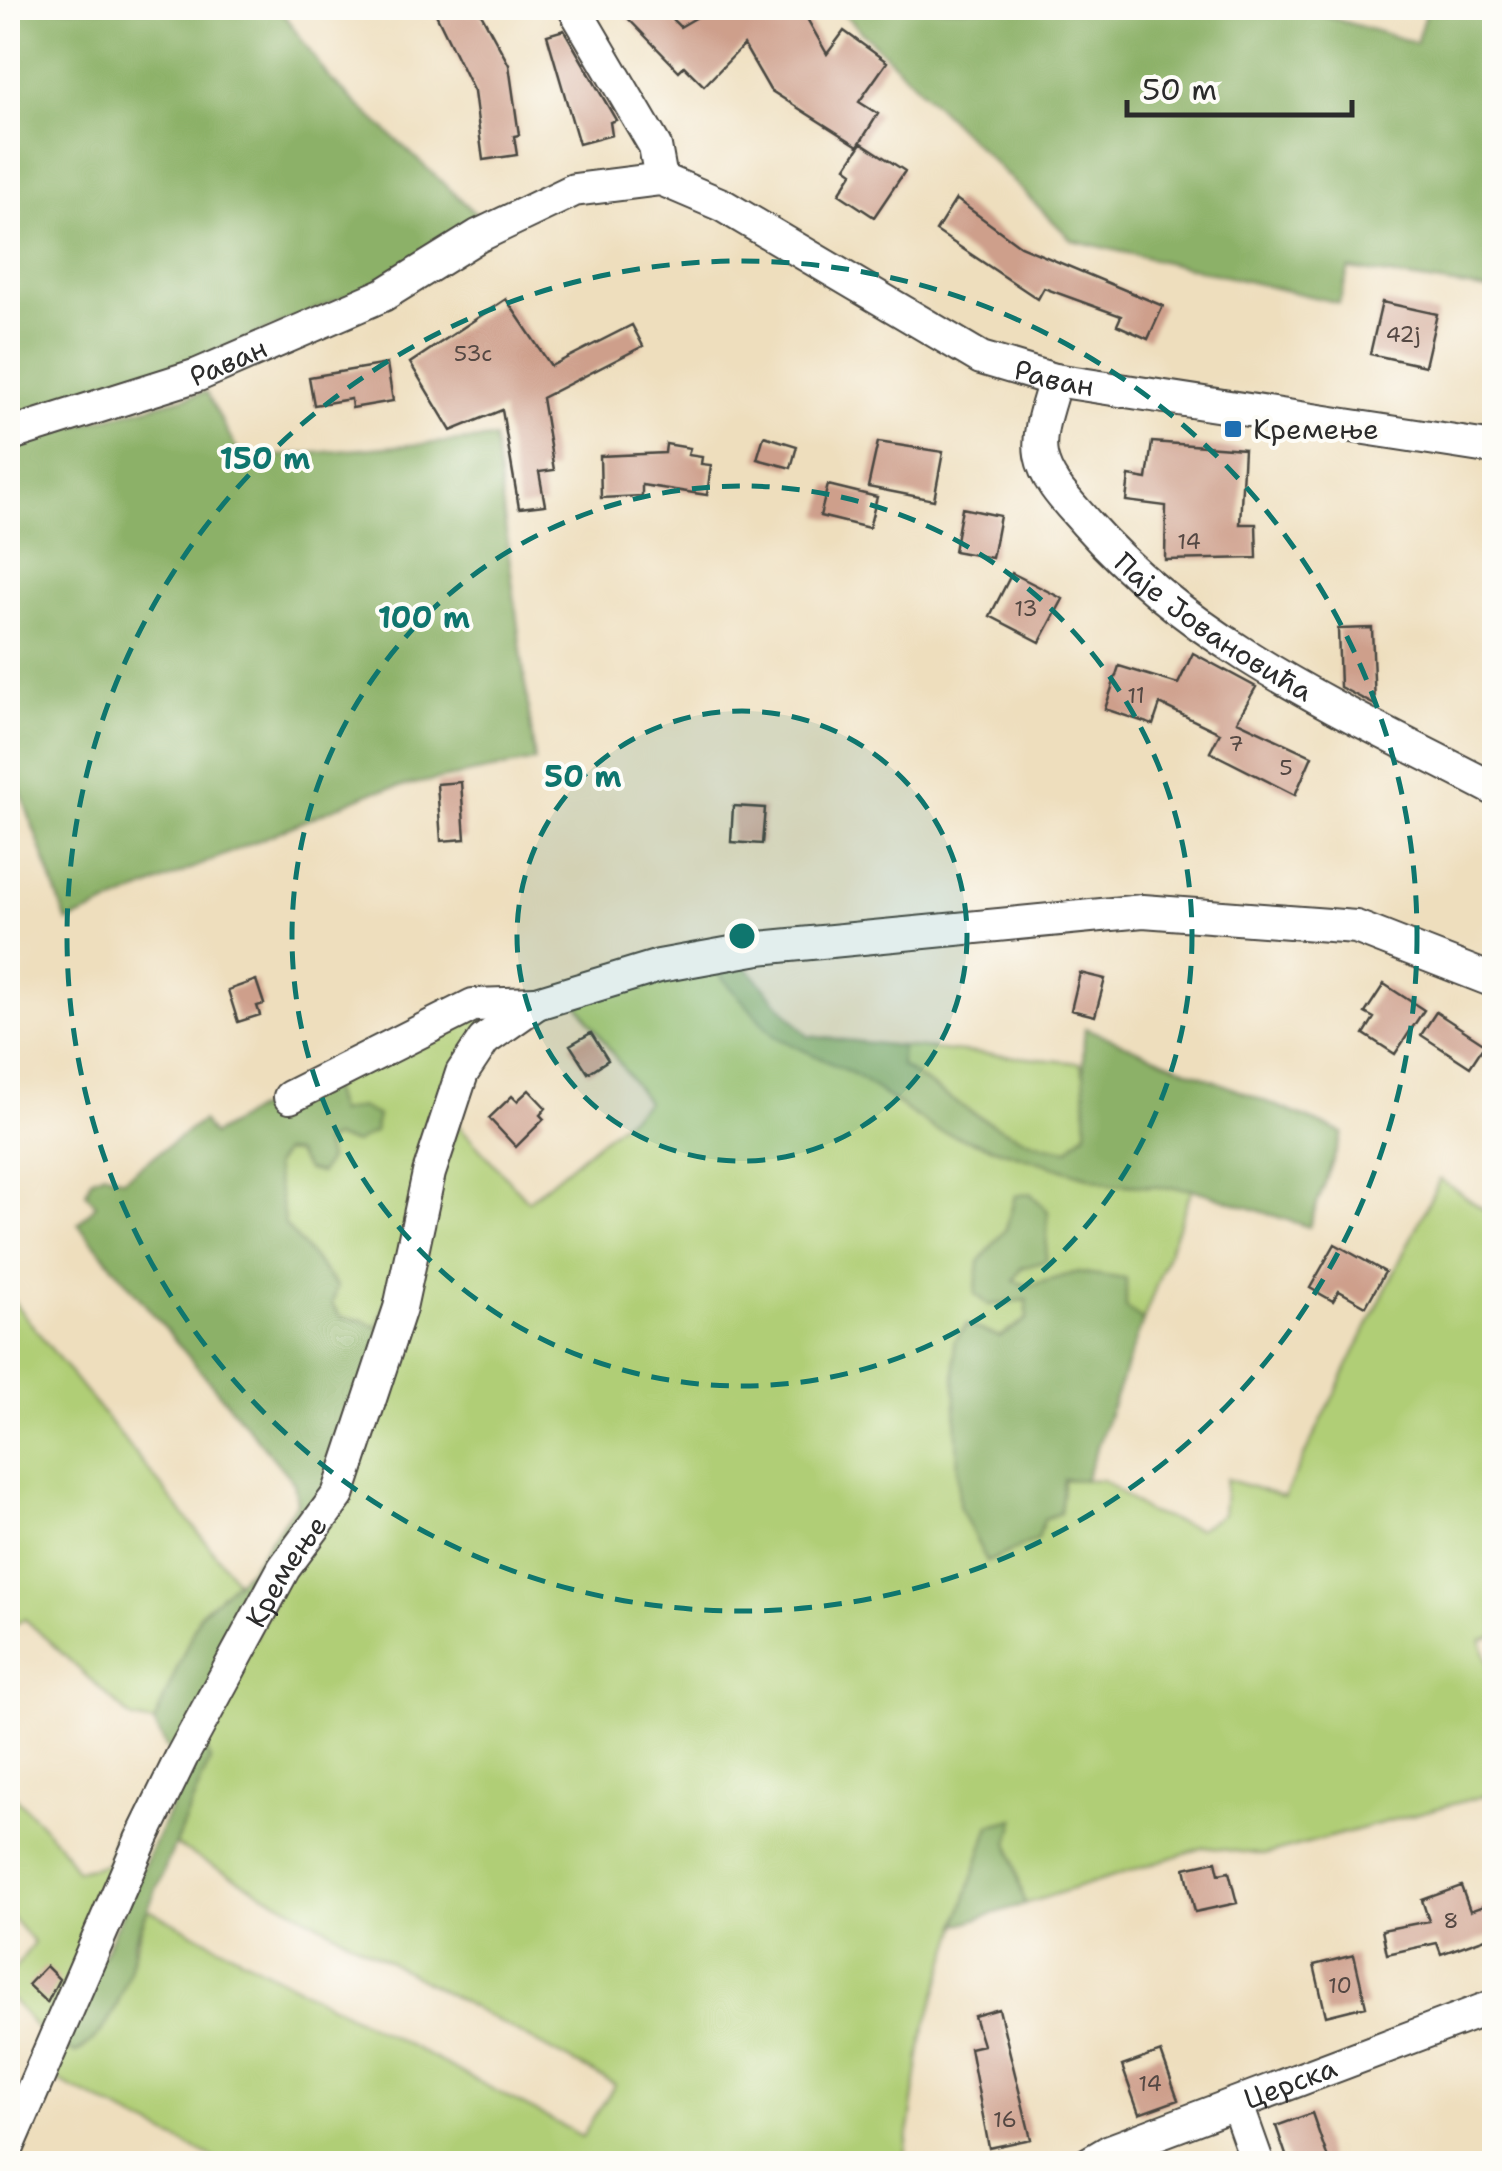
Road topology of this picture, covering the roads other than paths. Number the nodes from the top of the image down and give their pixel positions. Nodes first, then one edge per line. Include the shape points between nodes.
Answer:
1 (574, 8) edge
2 (661, 179) junction
3 (1055, 380) junction
4 (8, 435) edge
5 (1494, 448) edge
6 (1494, 789) edge
7 (1494, 981) edge
8 (537, 1002) junction
9 (290, 1097) dead end
10 (1494, 2006) edge
11 (1238, 2106) junction
12 (8, 2147) edge
13 (1088, 2164) edge
14 (1258, 2164) edge

1 - 2 street via 655,146
2 - 3 street, Раван via 722,204 981,358
2 - 4 street, Раван via 574,190 478,236 383,295 299,332 198,375
3 - 5 street, Раван
3 - 6 street, Паје Јовановића via 1043,421 1041,454 1049,474 1106,545 1166,603 1229,649
7 - 8 street, Кремење via 1356,928 1143,912 759,948 658,966
8 - 9 street, Кремење via 474,1005
8 - 12 street, Кремење via 484,1040 462,1073 429,1173 400,1308 338,1495 284,1568 182,1756
10 - 11 street, Церска
11 - 13 street, Церска via 1110,2150
11 - 14 street

